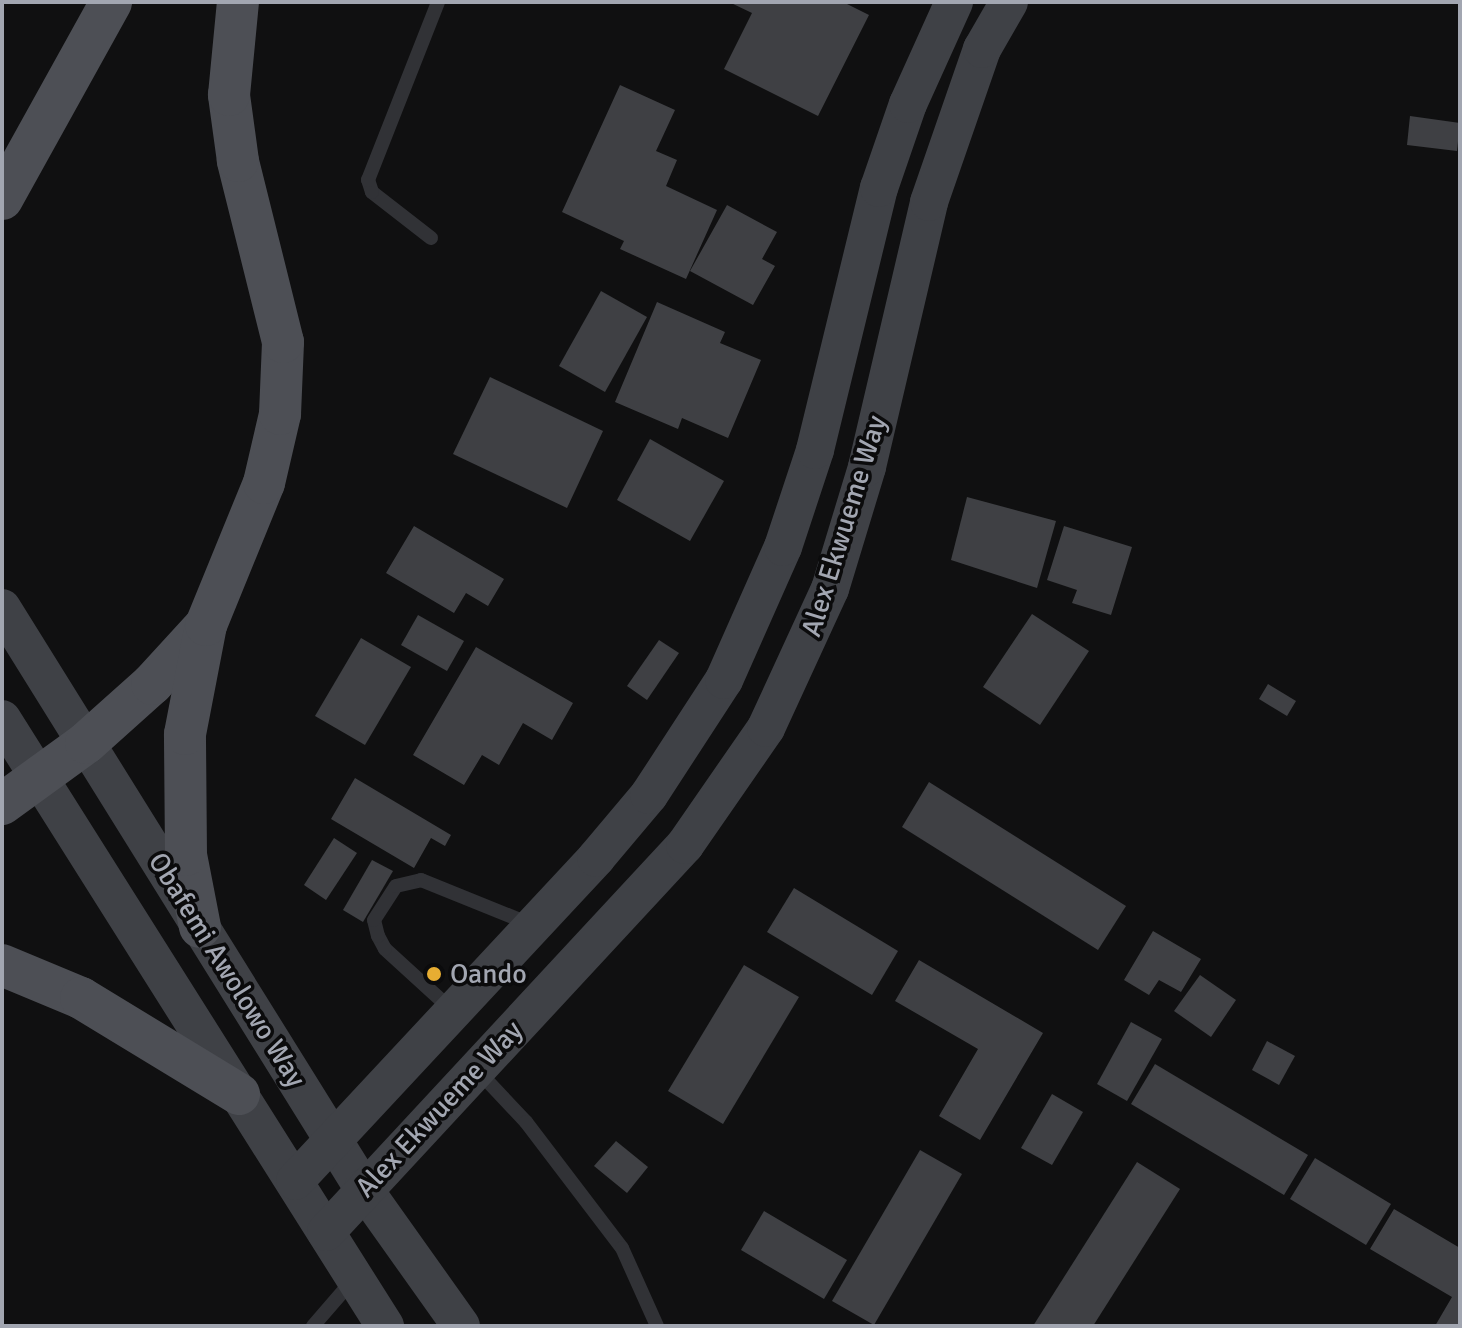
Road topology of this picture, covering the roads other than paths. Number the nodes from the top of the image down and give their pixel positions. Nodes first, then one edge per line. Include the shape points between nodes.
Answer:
1 (111, 2) edge
2 (238, 2) edge
3 (438, 2) edge
4 (954, 2) edge
5 (1009, 2) edge
6 (2, 199) edge
7 (431, 238) dead end
8 (2, 608) edge
9 (206, 625) junction
10 (2, 719) edge
11 (86, 743) junction
12 (38, 778) junction
13 (2, 804) edge
14 (534, 926) junction
15 (200, 927) junction
16 (2, 965) edge
17 (455, 1012) junction
18 (476, 1069) junction
19 (239, 1094) junction
20 (331, 1137) junction
21 (295, 1181) junction
22 (363, 1188) junction
23 (326, 1232) junction
24 (352, 1280) junction
25 (313, 1326) edge
26 (385, 1326) edge
27 (461, 1326) edge
28 (657, 1326) edge

1 - 6 main road
2 - 9 main road via 229,95 238,161 283,342 280,400 264,483
3 - 7 lane via 368,180 372,192
4 - 14 street, Alex Ekwueme Way via 908,104 879,188 815,450 755,617 690,737 649,795
5 - 18 street, Alex Ekwueme Way via 982,49 929,202 867,467 830,589 795,672 737,775 685,845
8 - 11 street, Obafemi Awolowo Way
9 - 11 main road via 152,684
9 - 15 main road via 185,734 183,795 186,855
10 - 12 street, Obafemi Awolowo Way
11 - 12 main road
11 - 15 street, Obafemi Awolowo Way
12 - 13 main road
12 - 19 street, Obafemi Awolowo Way
14 - 17 street, Alex Ekwueme Way
14 - 17 lane via 421,880 396,886 374,920 378,936 385,949
15 - 20 street, Obafemi Awolowo Way
16 - 19 main road via 81,998
17 - 20 street, Alex Ekwueme Way
18 - 22 street, Alex Ekwueme Way
18 - 28 lane via 526,1122 622,1248
19 - 21 street, Obafemi Awolowo Way
20 - 21 street, Alex Ekwueme Way
20 - 22 street, Obafemi Awolowo Way
21 - 23 street, Obafemi Awolowo Way
22 - 23 street, Alex Ekwueme Way
22 - 27 street, Obafemi Awolowo Way
23 - 24 street, Obafemi Awolowo Way
24 - 25 lane
24 - 26 street, Obafemi Awolowo Way

